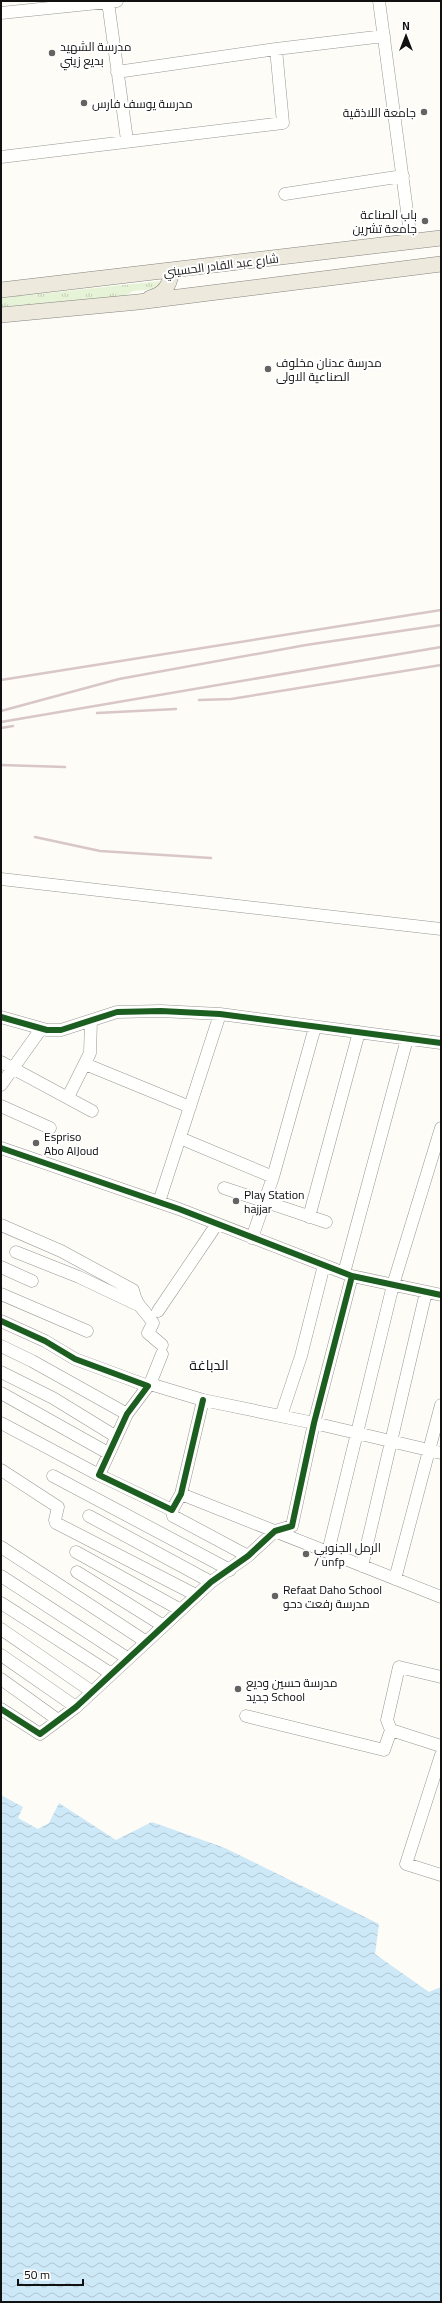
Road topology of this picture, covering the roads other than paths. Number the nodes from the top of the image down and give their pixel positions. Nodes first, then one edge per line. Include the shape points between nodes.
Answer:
1 (379, 1) edge
2 (113, 2) edge
3 (70, 3) edge
4 (1, 13) edge
5 (384, 36) junction
6 (276, 48) junction
7 (117, 72) junction
8 (127, 140) junction
9 (1, 157) edge
10 (403, 176) junction
11 (285, 194) dead end
12 (441, 238) edge
13 (411, 241) junction
14 (441, 264) edge
15 (172, 272) junction
16 (1, 290) edge
17 (138, 302) junction
18 (1, 315) edge
19 (1, 879) edge
20 (441, 929) edge
21 (220, 1014) junction
22 (1, 1017) edge
23 (91, 1021) junction
24 (315, 1027) junction
25 (41, 1029) junction
26 (359, 1032) junction
27 (407, 1039) junction
28 (441, 1043) edge
29 (1, 1062) edge
30 (85, 1064) junction
31 (14, 1068) junction
32 (1, 1085) edge
33 (68, 1096) junction
34 (1, 1106) edge
35 (190, 1107) junction
36 (92, 1111) dead end
37 (50, 1128) dead end
38 (441, 1128) edge
39 (180, 1138) junction
40 (1, 1148) edge
41 (273, 1177) junction
42 (224, 1188) dead end
43 (159, 1202) junction
44 (265, 1202) junction
45 (309, 1216) junction
46 (326, 1222) dead end
47 (217, 1224) junction
48 (1, 1225) edge
49 (252, 1238) junction
50 (16, 1252) dead end
51 (324, 1265) junction
52 (1, 1267) edge
53 (348, 1274) junction
54 (32, 1281) dead end
55 (393, 1285) junction
56 (426, 1292) junction
57 (1, 1294) edge
58 (441, 1295) edge
59 (136, 1304) junction
60 (158, 1311) dead end
61 (1, 1321) edge
62 (87, 1331) dead end
63 (1, 1346) edge
64 (1, 1372) edge
65 (149, 1385) junction
66 (1, 1393) edge
67 (203, 1400) junction
68 (441, 1405) edge
69 (127, 1414) junction
70 (281, 1416) junction
71 (1, 1423) edge
72 (314, 1423) junction
73 (357, 1433) junction
74 (115, 1436) junction
75 (391, 1441) junction
76 (428, 1450) junction
77 (108, 1453) junction
78 (441, 1453) edge
79 (99, 1475) junction
80 (3, 1476) edge
81 (53, 1476) dead end
82 (181, 1494) junction
83 (172, 1510) junction
84 (89, 1516) dead end
85 (275, 1531) junction
86 (1, 1547) edge
87 (76, 1552) dead end
88 (328, 1552) junction
89 (248, 1556) junction
90 (362, 1566) junction
91 (230, 1570) junction
92 (77, 1572) dead end
93 (1, 1576) edge
94 (395, 1579) junction
95 (211, 1582) junction
96 (196, 1595) junction
97 (441, 1597) edge
98 (1, 1603) edge
99 (179, 1609) junction
100 (162, 1625) junction
101 (1, 1629) edge
102 (145, 1641) junction
103 (1, 1655) edge
104 (127, 1658) junction
105 (110, 1673) junction
106 (441, 1677) edge
107 (1, 1679) edge
108 (91, 1691) junction
109 (76, 1707) junction
110 (1, 1709) edge
111 (246, 1716) dead end
112 (58, 1720) junction
113 (391, 1730) junction
114 (441, 1746) edge
115 (441, 1755) edge
116 (441, 1875) edge

1 - 5 street
2 - 3 street
2 - 7 street
3 - 4 street
5 - 6 street
5 - 10 street
6 - 7 street
6 - 8 street via 283,123
7 - 8 street
8 - 9 street
10 - 11 street
10 - 13 street
12 - 13 main road, شارع عبد القادر الحسيني
13 - 15 main road, شارع عبد القادر الحسيني
14 - 17 main road
15 - 16 main road, شارع عبد القادر الحسيني
15 - 17 main road via 169,285 161,295
17 - 18 main road
19 - 20 street
21 - 23 street via 126,1011 108,1014
21 - 24 street
21 - 35 street
22 - 25 street
23 - 25 street via 61,1030
23 - 30 street via 90,1053
24 - 26 street
24 - 41 street
25 - 31 street
26 - 27 street
26 - 45 street
27 - 28 street
27 - 53 street
29 - 31 street
30 - 33 street
30 - 35 street
31 - 32 street
31 - 33 street
33 - 36 street
34 - 37 street
35 - 39 street
38 - 55 street
39 - 41 street
39 - 43 street
40 - 43 street
41 - 44 street
42 - 44 street
43 - 47 street
44 - 45 street
44 - 49 street
45 - 46 street
47 - 49 street
47 - 60 street
48 - 59 street via 61,1251 133,1290
49 - 51 street
50 - 59 street via 79,1277
51 - 53 street
51 - 70 street via 305,1341
52 - 54 street
53 - 55 street
53 - 72 street
55 - 56 street
55 - 73 street
56 - 58 street
56 - 75 street
57 - 62 street
59 - 65 street via 146,1312 153,1323 149,1336 162,1349
61 - 65 street via 45,1341 75,1359
63 - 69 street
64 - 74 street via 53,1398
65 - 67 street
65 - 69 street
66 - 77 street
67 - 70 street
67 - 82 street
68 - 76 street
69 - 74 street
70 - 72 street
71 - 79 street
72 - 73 street
72 - 85 street via 292,1526
73 - 75 street
73 - 88 street
74 - 77 street
75 - 76 street
75 - 90 street
76 - 78 street
76 - 94 street
77 - 79 street
79 - 83 street
80 - 96 street via 58,1507 56,1523
81 - 91 street
82 - 83 street
82 - 85 street
83 - 89 street via 173,1516
84 - 95 street
85 - 88 street
85 - 89 street
86 - 102 street
87 - 99 street
88 - 90 street
89 - 91 street
90 - 94 street
91 - 95 street
92 - 100 street
93 - 104 street
94 - 97 street
95 - 96 street
96 - 99 street
98 - 105 street
99 - 100 street
100 - 102 street
101 - 108 street
102 - 104 street
103 - 109 street
104 - 105 street
105 - 108 street
106 - 113 street via 399,1667 387,1720
107 - 112 street
108 - 109 street
109 - 112 street
110 - 112 street via 40,1734
111 - 113 street via 384,1750
113 - 114 street
115 - 116 street via 406,1864

